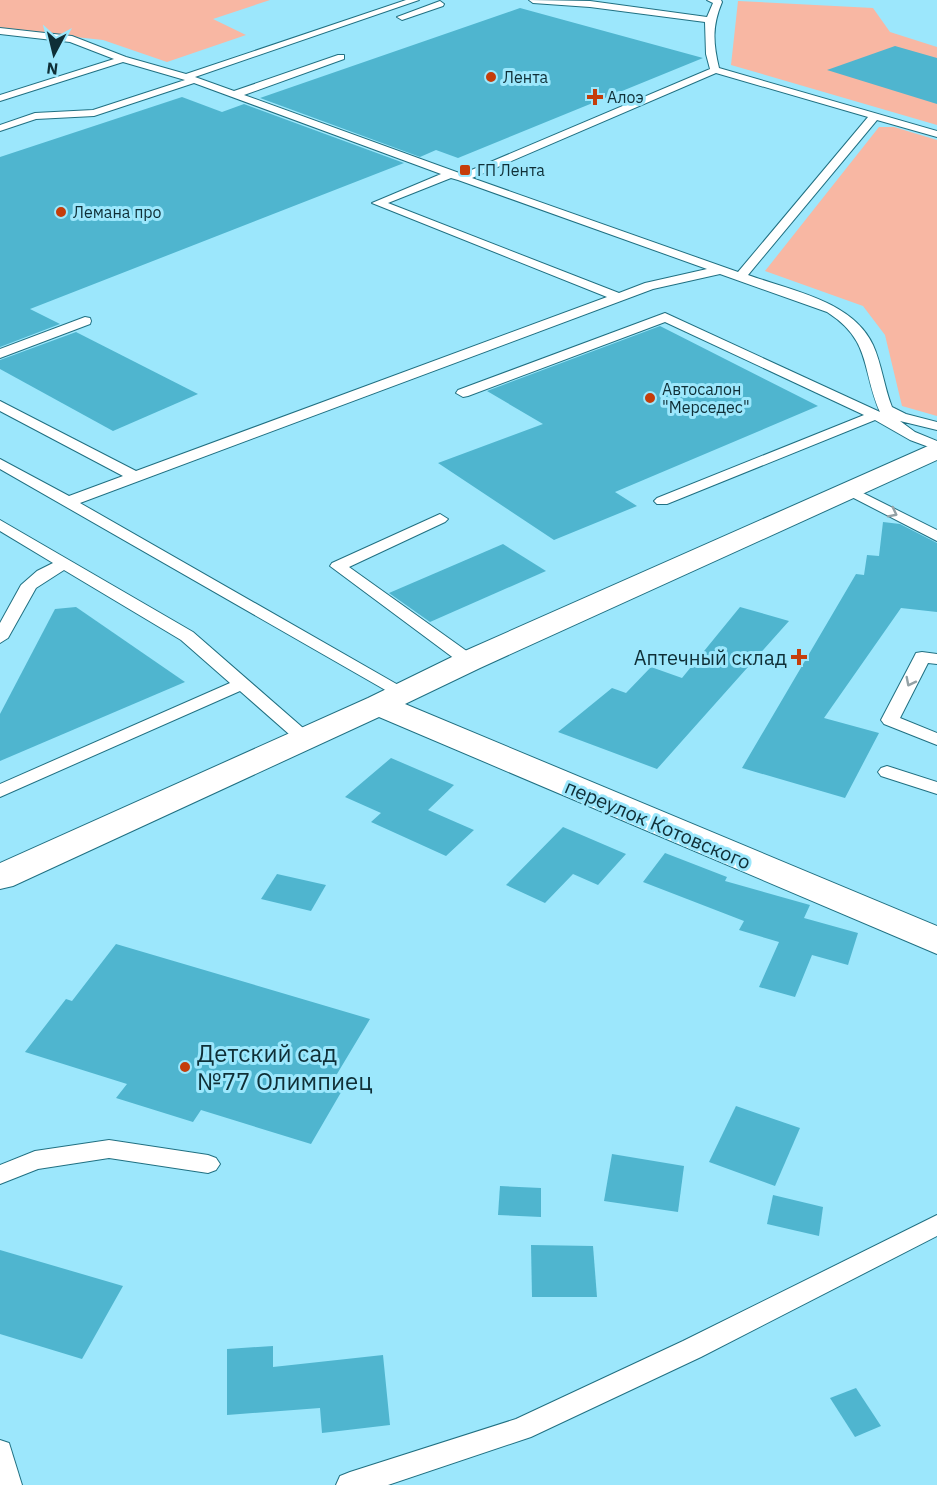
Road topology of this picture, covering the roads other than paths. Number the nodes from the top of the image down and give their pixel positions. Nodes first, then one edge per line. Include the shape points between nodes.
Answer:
1 (415, 0) edge
2 (532, 0) edge
3 (711, 0) edge
4 (440, 4) dead end
5 (710, 20) junction
6 (387, 22) dead end
7 (0, 31) edge
8 (315, 46) dead end
9 (341, 57) dead end
10 (123, 59) junction
11 (249, 67) dead end
12 (715, 70) junction
13 (215, 79) dead end
14 (195, 80) junction
15 (236, 94) junction
16 (0, 98) edge
17 (875, 116) junction
18 (0, 128) edge
19 (937, 134) edge
20 (457, 176) junction
21 (720, 270) junction
22 (740, 277) junction
23 (618, 297) junction
24 (85, 321) dead end
25 (0, 354) edge
26 (463, 393) dead end
27 (0, 405) edge
28 (880, 411) junction
29 (937, 426) edge
30 (937, 446) edge
31 (937, 450) edge
32 (0, 464) edge
33 (135, 477) junction
34 (849, 490) junction
35 (662, 501) dead end
36 (67, 502) junction
37 (441, 519) dead end
38 (0, 525) edge
39 (937, 536) edge
40 (64, 563) junction
41 (0, 638) edge
42 (937, 659) edge
43 (469, 661) junction
44 (242, 684) junction
45 (390, 699) junction
46 (304, 738) junction
47 (937, 739) edge
48 (887, 772) dead end
49 (937, 788) edge
50 (0, 791) edge
51 (0, 877) edge
52 (937, 941) edge
53 (208, 1164) dead end
54 (0, 1175) edge
55 (937, 1225) edge
56 (0, 1452) edge
57 (11, 1484) edge
58 (350, 1485) edge

1 - 14 lane
2 - 5 lane
3 - 5 lane via 718,3
4 - 6 lane
5 - 12 lane
7 - 10 lane via 72,39
8 - 11 lane
9 - 15 lane
10 - 14 lane
10 - 16 lane
12 - 17 lane
12 - 20 lane
13 - 14 lane
14 - 15 lane
14 - 18 lane via 94,113 35,116
15 - 20 lane
17 - 19 lane
17 - 22 lane
20 - 21 lane
20 - 23 lane via 378,203
21 - 22 lane
21 - 23 lane
22 - 28 lane via 831,309 860,330
23 - 33 lane
24 - 25 lane
26 - 28 lane via 664,317
27 - 33 lane
28 - 29 lane
28 - 30 lane via 921,440
28 - 35 lane
31 - 34 street
32 - 36 lane
33 - 36 lane
34 -> 39 lane
34 - 43 street
36 - 45 lane
37 - 43 lane via 338,566
38 - 40 lane
40 - 41 lane via 29,585
40 - 44 lane via 187,636
42 -> 47 lane via 922,657 890,720
43 - 45 street
44 - 46 lane
44 - 50 lane
45 - 46 street
45 - 52 street, переулок Котовского
46 - 51 street
48 - 49 lane
53 - 54 lane via 109,1149 35,1160
55 - 58 lane via 692,1349 522,1428
56 - 57 lane

